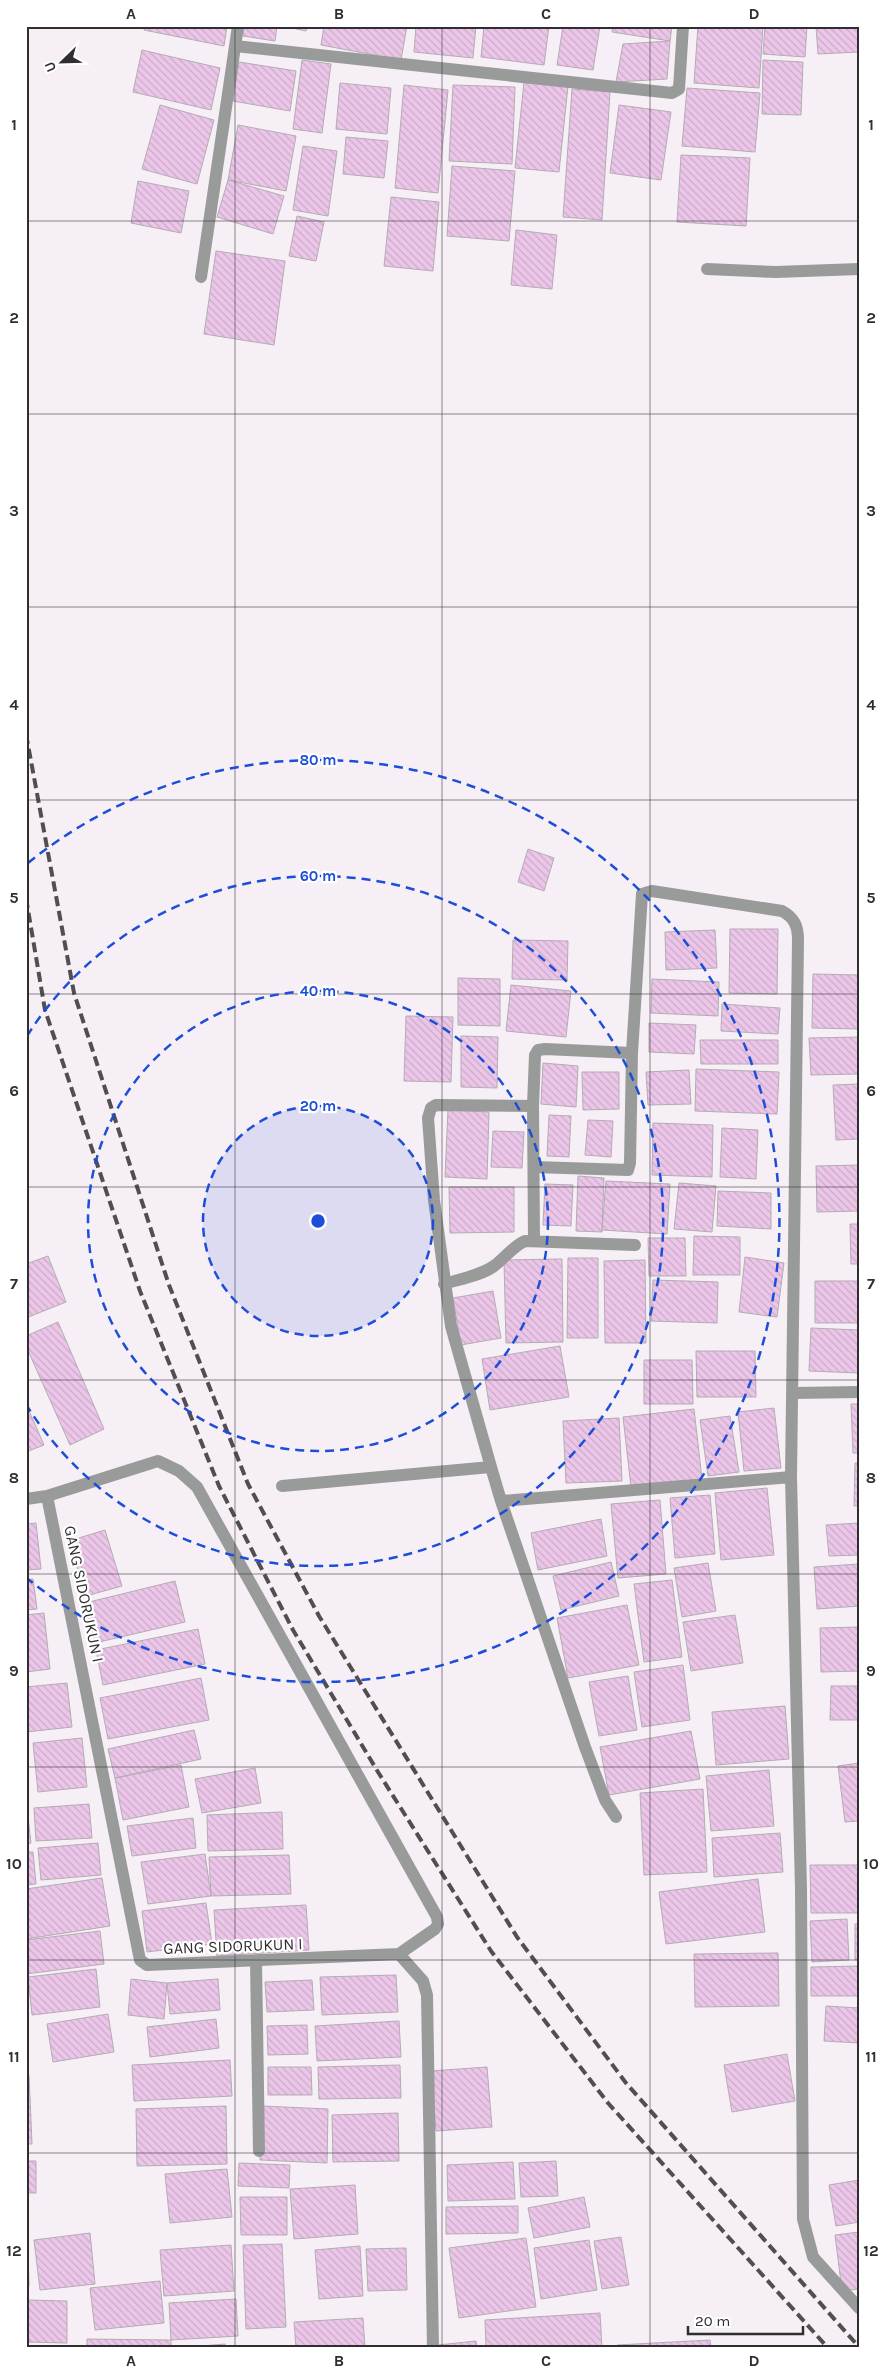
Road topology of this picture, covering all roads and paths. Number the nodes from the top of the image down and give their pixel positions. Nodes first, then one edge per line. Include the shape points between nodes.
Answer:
1 (238, 26) edge
2 (683, 26) edge
3 (235, 46) junction
4 (707, 269) dead end
5 (859, 269) edge
6 (201, 277) dead end
7 (632, 1053) junction
8 (533, 1106) junction
9 (534, 1167) junction
10 (534, 1241) junction
11 (635, 1245) dead end
12 (444, 1284) junction
13 (859, 1392) edge
14 (793, 1393) junction
15 (491, 1467) junction
16 (791, 1477) junction
17 (282, 1486) dead end
18 (47, 1496) junction
19 (26, 1498) edge
20 (501, 1501) junction
21 (616, 1817) dead end
22 (399, 1954) junction
23 (256, 1961) junction
24 (259, 2151) dead end
25 (859, 2308) edge
26 (432, 2348) edge

1 - 3 street
2 - 3 street via 679,89 672,93
3 - 6 street
4 - 5 street via 776,272
7 - 8 street via 538,1050 535,1055
7 - 9 street via 628,1170
7 - 14 street via 642,894 652,891 782,911 792,916 798,931
8 - 9 street
8 - 12 street via 444,1104 431,1108 428,1118 434,1200
9 - 10 street
10 - 11 street
10 - 12 street via 516,1245 487,1270
12 - 15 street via 451,1326
13 - 14 street
14 - 16 street
15 - 17 street
15 - 20 street
16 - 20 street
16 - 25 street via 801,1889 803,2218 814,2257
18 - 19 street
18 - 22 street via 158,1461 179,1471 197,1487 437,1917 435,1929
18 - 23 street, GANG SIDORUKUN I via 140,1960 147,1965
20 - 21 street via 584,1747 605,1800
22 - 23 street, GANG SIDORUKUN I
22 - 26 street via 423,1981 427,1996
23 - 24 street

